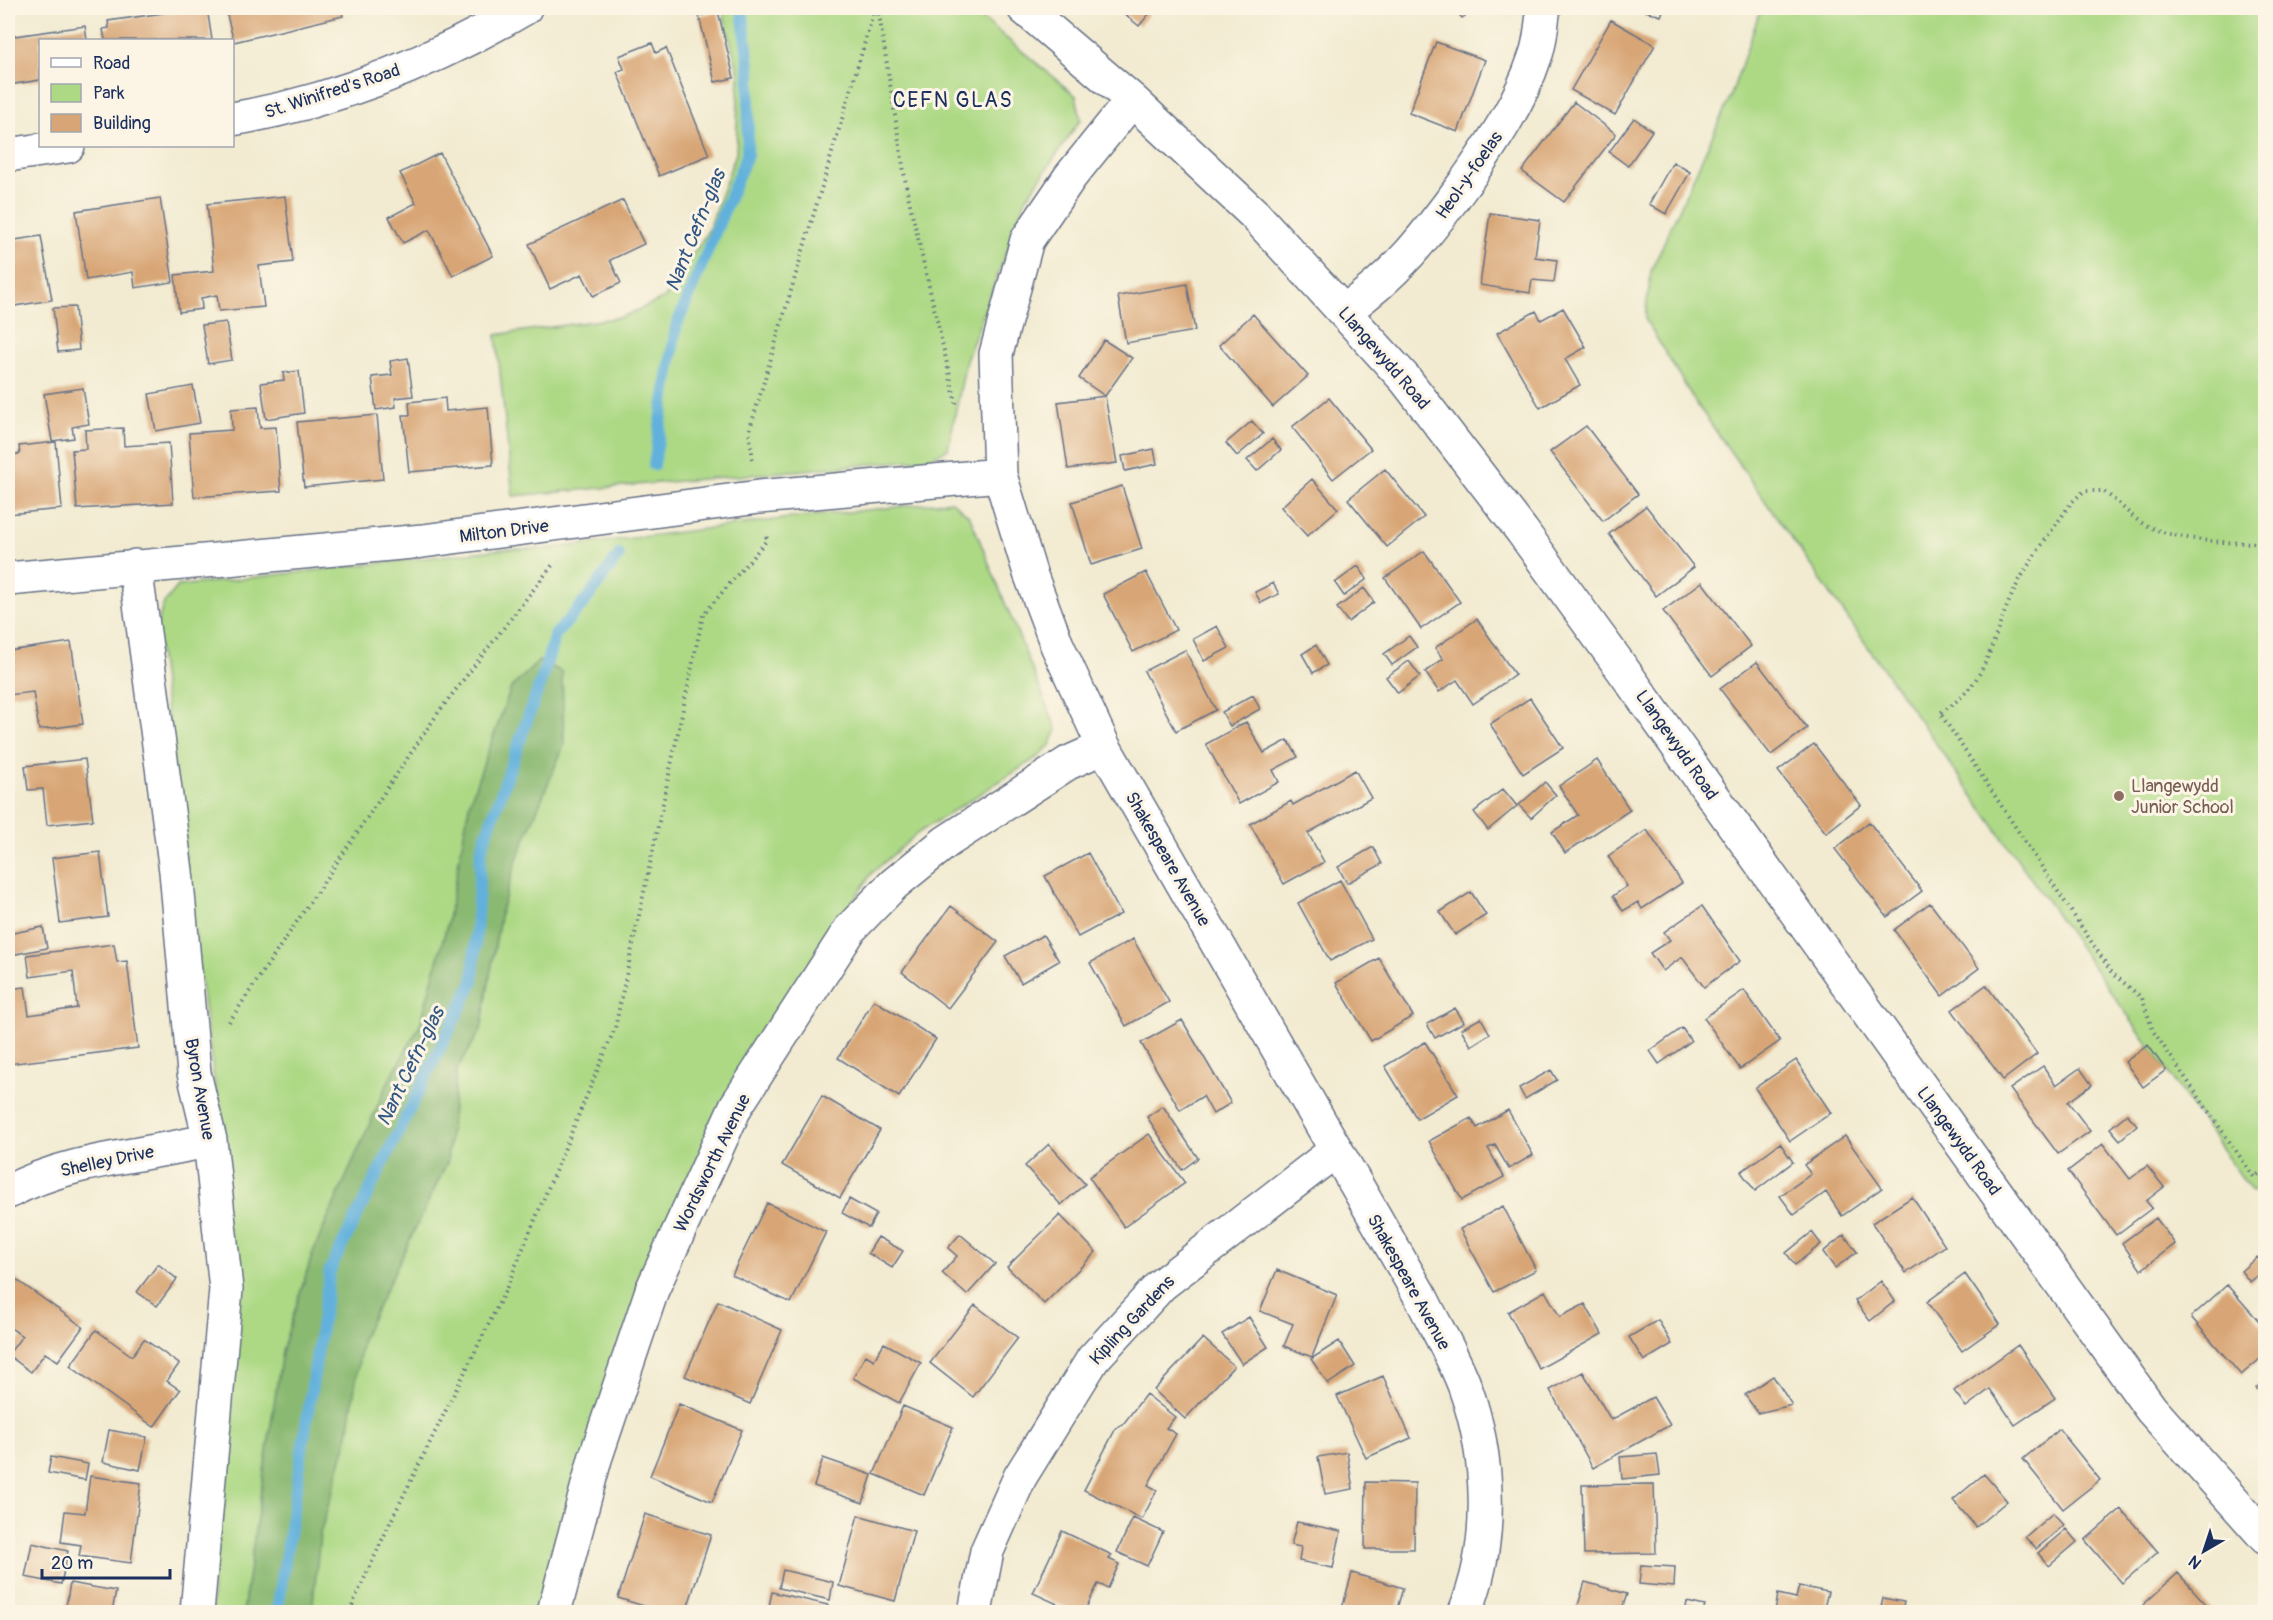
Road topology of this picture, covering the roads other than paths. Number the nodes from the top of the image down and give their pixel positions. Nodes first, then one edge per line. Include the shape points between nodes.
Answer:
1 (525, 8) edge
2 (1024, 8) edge
3 (1544, 8) edge
4 (1132, 100) junction
5 (234, 119) edge
6 (61, 147) edge
7 (8, 155) edge
8 (1344, 311) junction
9 (999, 475) junction
10 (135, 566) junction
11 (8, 579) edge
12 (1104, 747) junction
13 (210, 1140) junction
14 (1335, 1150) junction
15 (8, 1192) edge
16 (2265, 1538) edge
17 (197, 1612) edge
18 (554, 1612) edge
19 (975, 1612) edge
20 (1465, 1612) edge

1 - 5 street, St. Winifred's Road via 381,79 267,114
2 - 4 street, Llangewydd Road
3 - 8 street, Heol-y-foelas via 1536,56 1513,111 1490,146 1420,245 1373,291
4 - 8 street, Llangewydd Road via 1254,214
4 - 9 street, Shakespeare Avenue via 1070,177 1027,240 996,354
6 - 7 street
8 - 16 street, Llangewydd Road via 1405,379 1522,531 2151,1409
9 - 10 street, Milton Drive via 759,497 423,541
9 - 12 street, Shakespeare Avenue via 1057,645
10 - 11 street, Milton Drive
10 - 13 street, Byron Avenue via 176,871 194,1073
12 - 14 street, Shakespeare Avenue
12 - 18 street, Wordsworth Avenue via 1068,763 946,842 894,884 851,928 736,1106 652,1290 595,1459
13 - 15 street, Shelley Drive via 108,1158 36,1177
13 - 17 street, Byron Avenue via 226,1289
14 - 19 street, Kipling Gardens via 1161,1285 1093,1359 1020,1477 987,1551
14 - 20 street, Shakespeare Avenue via 1422,1299 1465,1387 1484,1463 1485,1517 1474,1591

